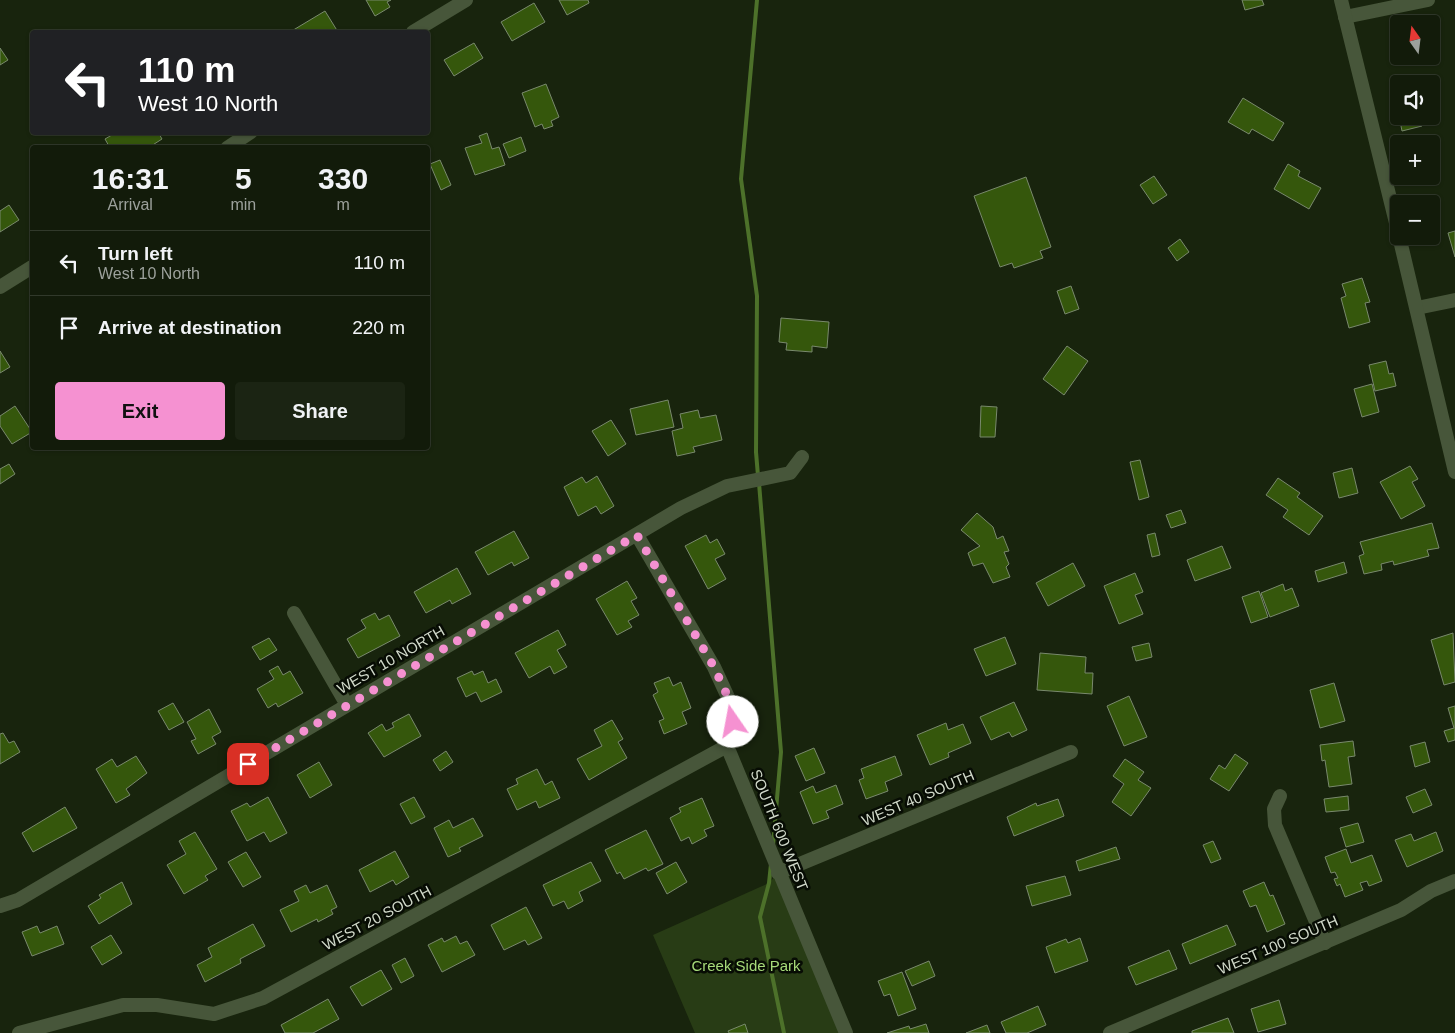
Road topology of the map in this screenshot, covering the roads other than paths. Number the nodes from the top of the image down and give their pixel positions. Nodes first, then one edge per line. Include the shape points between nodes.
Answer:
1 (466, 0) edge
2 (1341, 0) edge
3 (1428, 0) edge
4 (1345, 17) junction
5 (416, 30) edge
6 (246, 135) edge
7 (232, 145) edge
8 (1390, 199) edge
9 (1401, 245) edge
10 (30, 268) edge
11 (0, 287) edge
12 (1455, 300) edge
13 (1417, 308) junction
14 (802, 457) dead end
15 (1455, 472) edge
16 (637, 535) junction
17 (294, 614) dead end
18 (346, 705) junction
19 (727, 746) junction
20 (1071, 752) dead end
21 (1280, 796) dead end
22 (778, 873) junction
23 (1455, 881) edge
24 (0, 906) edge
25 (1325, 943) junction
26 (19, 1033) edge
27 (846, 1033) edge
28 (1110, 1033) edge

1 - 5 street
2 - 4 street
3 - 4 street
4 - 8 street
6 - 7 street
9 - 13 street
10 - 11 street
12 - 13 street
13 - 15 street
14 - 16 street, WEST 10 NORTH via 790,473 727,486 681,508
16 - 18 street, WEST 10 NORTH
16 - 19 street via 714,667 732,706 733,722
17 - 18 street
18 - 24 street, WEST 10 NORTH via 18,900
19 - 22 street, SOUTH 600 WEST
19 - 26 street, WEST 20 SOUTH via 263,998 214,1014 157,1005 123,1006
20 - 22 street, WEST 40 SOUTH
21 - 25 street via 1274,809 1275,825
22 - 27 street, SOUTH 600 WEST
23 - 25 street, WEST 100 SOUTH via 1431,891 1401,910
25 - 28 street, WEST 100 SOUTH

